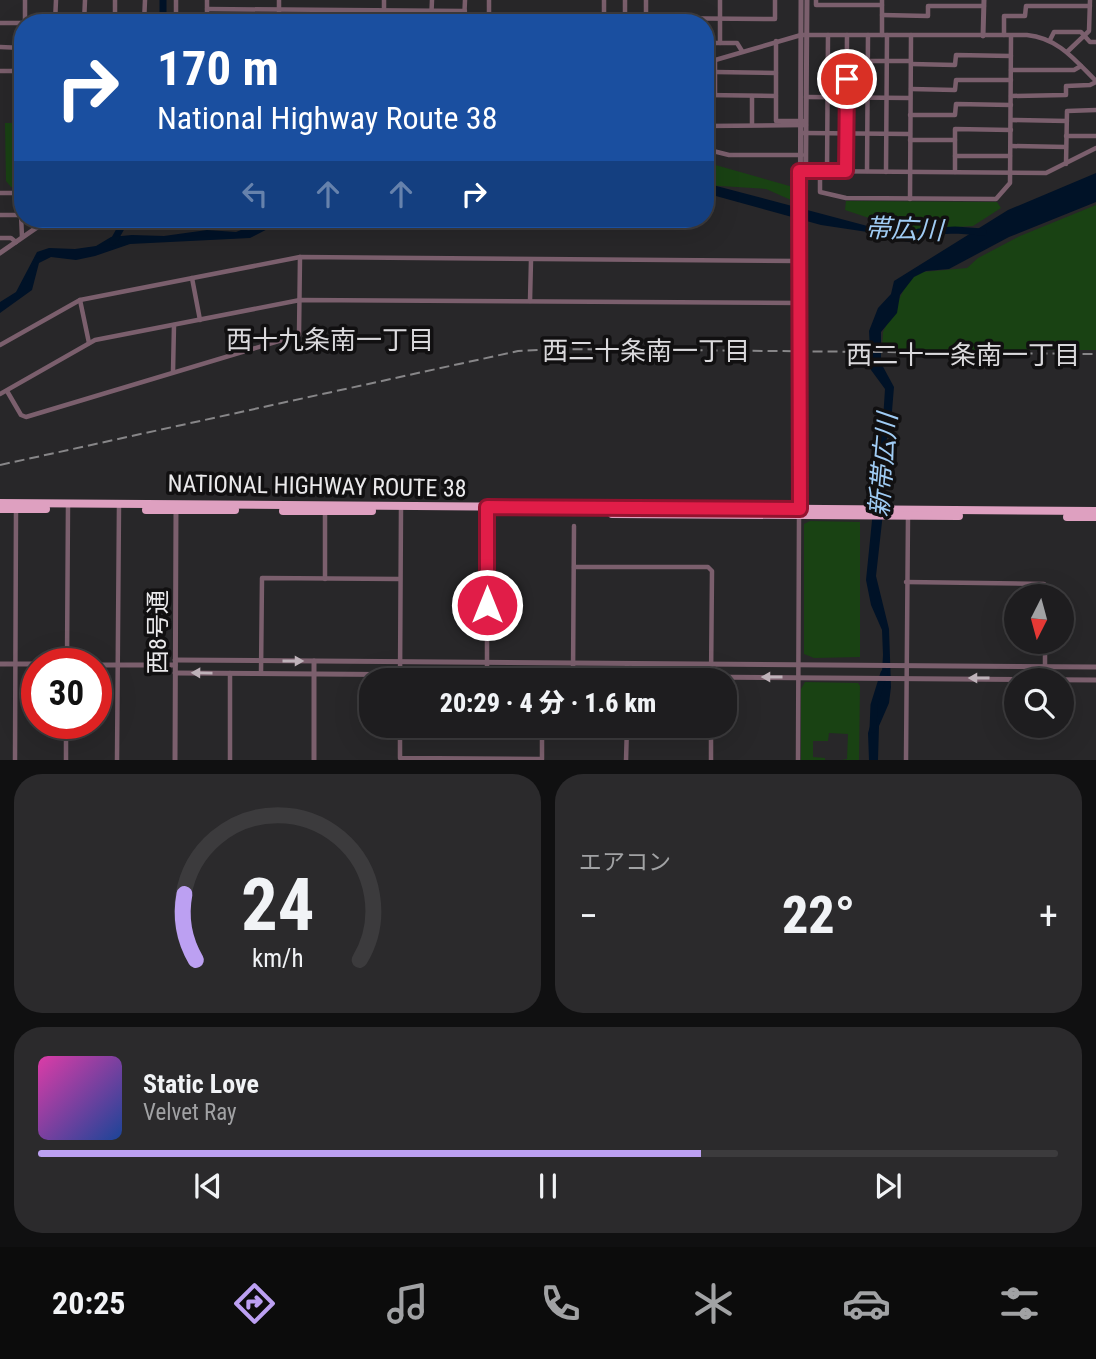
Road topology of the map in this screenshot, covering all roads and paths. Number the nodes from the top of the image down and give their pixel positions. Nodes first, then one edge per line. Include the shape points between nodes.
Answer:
1 (207, 0) edge
2 (279, 0) edge
3 (384, 0) edge
4 (432, 0) edge
5 (465, 0) edge
6 (720, 0) edge
7 (775, 0) edge
8 (801, 0) edge
9 (807, 0) edge
10 (816, 0) edge
11 (882, 2) edge
12 (984, 3) edge
13 (1090, 3) edge
14 (207, 9) junction
15 (279, 10) junction
16 (384, 10) junction
17 (431, 11) junction
18 (465, 11) junction
19 (207, 14) edge
20 (279, 14) edge
21 (384, 14) edge
22 (465, 14) edge
23 (882, 15) junction
24 (714, 19) edge
25 (720, 19) junction
26 (804, 35) junction
27 (828, 35) junction
28 (848, 35) junction
29 (868, 35) junction
30 (885, 35) junction
31 (911, 35) junction
32 (983, 36) junction
33 (1004, 36) junction
34 (1011, 36) junction
35 (1085, 36) junction
36 (1050, 40) junction
37 (776, 41) junction
38 (1096, 42) edge
39 (714, 43) edge
40 (720, 43) junction
41 (742, 51) junction
42 (1067, 52) junction
43 (1011, 56) junction
44 (715, 60) joint
45 (827, 61) junction
46 (847, 61) junction
47 (867, 61) junction
48 (887, 61) junction
49 (911, 63) junction
50 (1081, 66) junction
51 (1011, 70) junction
52 (715, 72) junction
53 (776, 73) junction
54 (1011, 80) junction
55 (1096, 81) edge
56 (911, 89) junction
57 (715, 95) joint
58 (752, 96) junction
59 (776, 96) junction
60 (1011, 96) junction
61 (806, 97) junction
62 (827, 97) junction
63 (847, 97) junction
64 (867, 98) junction
65 (887, 98) junction
66 (910, 98) junction
67 (1011, 105) junction
68 (1096, 110) edge
69 (910, 115) junction
70 (1010, 120) junction
71 (1067, 121) junction
72 (803, 123) junction
73 (714, 125) edge
74 (752, 125) junction
75 (1010, 130) junction
76 (803, 134) junction
77 (827, 134) junction
78 (847, 134) junction
79 (867, 134) junction
80 (886, 134) junction
81 (1066, 136) junction
82 (1096, 136) edge
83 (910, 137) junction
84 (955, 140) junction
85 (1010, 146) junction
86 (1066, 147) junction
87 (1096, 148) edge
88 (714, 151) edge
89 (802, 155) junction
90 (955, 156) junction
91 (1010, 156) junction
92 (1066, 164) junction
93 (802, 171) junction
94 (820, 171) junction
95 (827, 171) junction
96 (846, 171) junction
97 (867, 171) junction
98 (886, 172) junction
99 (910, 172) junction
100 (955, 172) junction
101 (1010, 172) junction
102 (910, 199) junction
103 (21, 228) edge
104 (36, 228) edge
105 (22, 237) junction
106 (0, 238) edge
107 (16, 242) junction
108 (0, 253) edge
109 (300, 257) junction
110 (531, 260) junction
111 (802, 261) junction
112 (192, 278) junction
113 (80, 300) junction
114 (300, 300) junction
115 (530, 302) junction
116 (801, 303) junction
117 (200, 320) junction
118 (174, 325) junction
119 (89, 342) junction
120 (0, 345) edge
121 (173, 372) junction
122 (7, 391) junction
123 (0, 394) edge
124 (0, 503) edge
125 (16, 506) junction
126 (68, 507) junction
127 (119, 507) junction
128 (176, 507) junction
129 (325, 508) junction
130 (0, 509) edge
131 (401, 509) junction
132 (487, 510) junction
133 (1096, 511) edge
134 (800, 512) junction
135 (904, 513) junction
136 (1096, 517) edge
137 (574, 526) dead end
138 (574, 567) junction
139 (325, 579) junction
140 (400, 579) junction
141 (906, 582) junction
142 (1044, 584) edge
143 (66, 648) edge
144 (1045, 654) edge
145 (261, 661) junction
146 (314, 662) junction
147 (400, 662) junction
148 (176, 663) junction
149 (487, 663) junction
150 (573, 663) junction
151 (0, 664) edge
152 (15, 664) junction
153 (21, 664) edge
154 (627, 664) junction
155 (712, 664) junction
156 (112, 665) edge
157 (118, 665) junction
158 (798, 665) junction
159 (903, 666) junction
160 (1045, 667) junction
161 (1096, 667) edge
162 (400, 668) edge
163 (487, 668) edge
164 (573, 668) edge
165 (627, 668) edge
166 (712, 668) edge
167 (176, 673) junction
168 (230, 673) junction
169 (261, 673) junction
170 (314, 674) junction
171 (359, 676) edge
172 (798, 677) junction
173 (737, 678) edge
174 (903, 678) junction
175 (1096, 680) edge
176 (400, 738) edge
177 (542, 738) edge
178 (627, 738) edge
179 (711, 738) edge
180 (66, 739) edge
181 (15, 760) edge
182 (66, 760) edge
183 (117, 760) edge
184 (174, 760) edge
185 (230, 760) edge
186 (314, 760) edge
187 (626, 760) edge
188 (711, 760) edge
189 (798, 760) edge
190 (906, 760) edge

1 - 14 street
2 - 15 street
3 - 16 street
4 - 17 street
5 - 18 street
6 - 25 street
7 - 25 street via 775,19
8 - 26 street
9 - 26 street
10 - 11 street via 816,5
11 - 23 street
12 - 23 street via 928,6 928,16
12 - 32 street
13 - 33 street via 1026,6 1026,16 1004,16
13 - 35 street via 1090,28
14 - 15 street
14 - 19 street
15 - 16 street
15 - 20 street
16 - 17 street
16 - 21 street
17 - 18 street
18 - 22 street
23 - 30 street
24 - 25 street
25 - 40 street
26 - 27 street
26 - 37 street
26 - 61 street
26 - 72 street
27 - 28 street
27 - 45 street
28 - 29 street
28 - 46 street
29 - 30 street
29 - 47 street
30 - 31 street
30 - 48 street
31 - 32 street
31 - 49 street
32 - 33 street
33 - 34 street
34 - 36 street
34 - 43 street
35 - 36 street via 1054,32
35 - 38 street
35 - 42 street
36 - 42 street
37 - 41 street
37 - 53 street
39 - 40 street
40 - 41 street via 737,43
41 - 44 street
42 - 50 street
43 - 49 street via 956,55 955,65
43 - 51 street
44 - 52 street
45 - 46 street
45 - 62 street
46 - 47 street
46 - 63 street
47 - 48 street
47 - 64 street
48 - 49 street
48 - 65 street
49 - 56 street
50 - 51 street via 1074,70
50 - 55 street
51 - 54 street
52 - 53 street
52 - 57 street
53 - 59 street
54 - 56 street via 956,80 955,90
54 - 60 street
55 - 60 street via 1066,86 1066,95
56 - 66 street
57 - 58 street
58 - 59 street
58 - 74 street
59 - 72 street via 776,121
60 - 67 street
61 - 62 street
61 - 72 street
62 - 63 street
62 - 77 street
63 - 64 street
63 - 78 street
64 - 65 street
64 - 79 street
65 - 66 street
65 - 80 street
66 - 69 street
67 - 69 street via 956,104 955,115
67 - 70 street
68 - 71 street via 1067,111
69 - 83 street
70 - 71 street
70 - 75 street
71 - 81 street
72 - 74 street
72 - 76 street
73 - 74 street
75 - 84 street via 955,130
75 - 85 street
76 - 77 street
76 - 89 street
77 - 78 street
77 - 95 street
78 - 79 street
78 - 96 street
79 - 80 street
79 - 97 street
80 - 83 street
80 - 98 street
81 - 82 street
81 - 86 street
83 - 84 street
83 - 99 street
84 - 90 street
85 - 86 street
85 - 91 street
86 - 92 street
87 - 92 street
88 - 89 street
89 - 93 street
90 - 91 street
90 - 100 street
91 - 101 street
92 - 101 street via 1046,173
93 - 94 street
93 - 111 street
94 - 95 street
94 - 102 street via 820,192 846,198
95 - 96 street
96 - 97 street
97 - 98 street
98 - 99 street
99 - 100 street
99 - 102 street
100 - 101 street
101 - 102 street via 1010,183 996,199
103 - 105 street
104 - 105 street
105 - 107 street
106 - 107 street
107 - 108 street
109 - 110 street
109 - 112 street
109 - 114 street
110 - 111 street
110 - 115 street
111 - 116 street
112 - 113 street
112 - 117 street
113 - 119 street
113 - 120 street
114 - 115 street
114 - 117 street
114 - 121 street via 299,335
115 - 116 street
116 - 134 street
117 - 118 street
118 - 119 street
118 - 121 street
119 - 122 street
121 - 122 street via 26,417
122 - 123 street
124 - 125 highway, NATIONAL HIGHWAY ROUTE 38
125 - 126 highway, NATIONAL HIGHWAY ROUTE 38
125 - 130 highway, NATIONAL HIGHWAY ROUTE 38
125 - 152 street
126 - 127 highway, NATIONAL HIGHWAY ROUTE 38
126 - 143 street
127 - 128 highway, NATIONAL HIGHWAY ROUTE 38
127 - 157 street
128 - 129 highway, NATIONAL HIGHWAY ROUTE 38
128 - 148 street, 西8号通
129 - 131 highway, NATIONAL HIGHWAY ROUTE 38
129 - 139 street
131 - 132 highway, NATIONAL HIGHWAY ROUTE 38
131 - 140 street
132 - 134 highway, NATIONAL HIGHWAY ROUTE 38
132 - 149 street
133 - 135 highway, NATIONAL HIGHWAY ROUTE 38
134 - 135 highway, NATIONAL HIGHWAY ROUTE 38
134 - 158 street
135 - 136 highway, NATIONAL HIGHWAY ROUTE 38
135 - 141 street
137 - 138 street
138 - 150 street
138 - 155 street via 708,567 712,571
139 - 140 street
139 - 145 street via 262,578
140 - 147 street
141 - 142 street
141 - 159 street
144 - 160 street
145 -> 146 street
145 - 148 street
145 - 169 street
146 - 147 street
146 - 170 street
147 - 149 street
147 - 162 street
148 - 157 street
148 - 167 street, 西8号通
149 - 150 street
149 - 163 street
150 - 154 street
150 - 164 street
151 - 152 street
152 - 153 street
152 - 181 street
154 - 155 street
154 - 165 street
155 - 158 street
155 - 166 street
156 - 157 street
157 - 183 street
158 - 159 street
158 - 172 street
159 - 160 street
159 - 174 street
160 - 161 street
168 -> 167 street
167 - 184 street, 西8号通
168 - 169 street
168 - 185 street
169 - 170 street
170 - 171 street
170 - 186 street
172 -> 173 street
172 - 174 street
172 - 189 street
175 -> 174 street
174 - 190 street
176 - 177 street via 400,758 542,759
178 - 187 street
179 - 188 street
180 - 182 street

